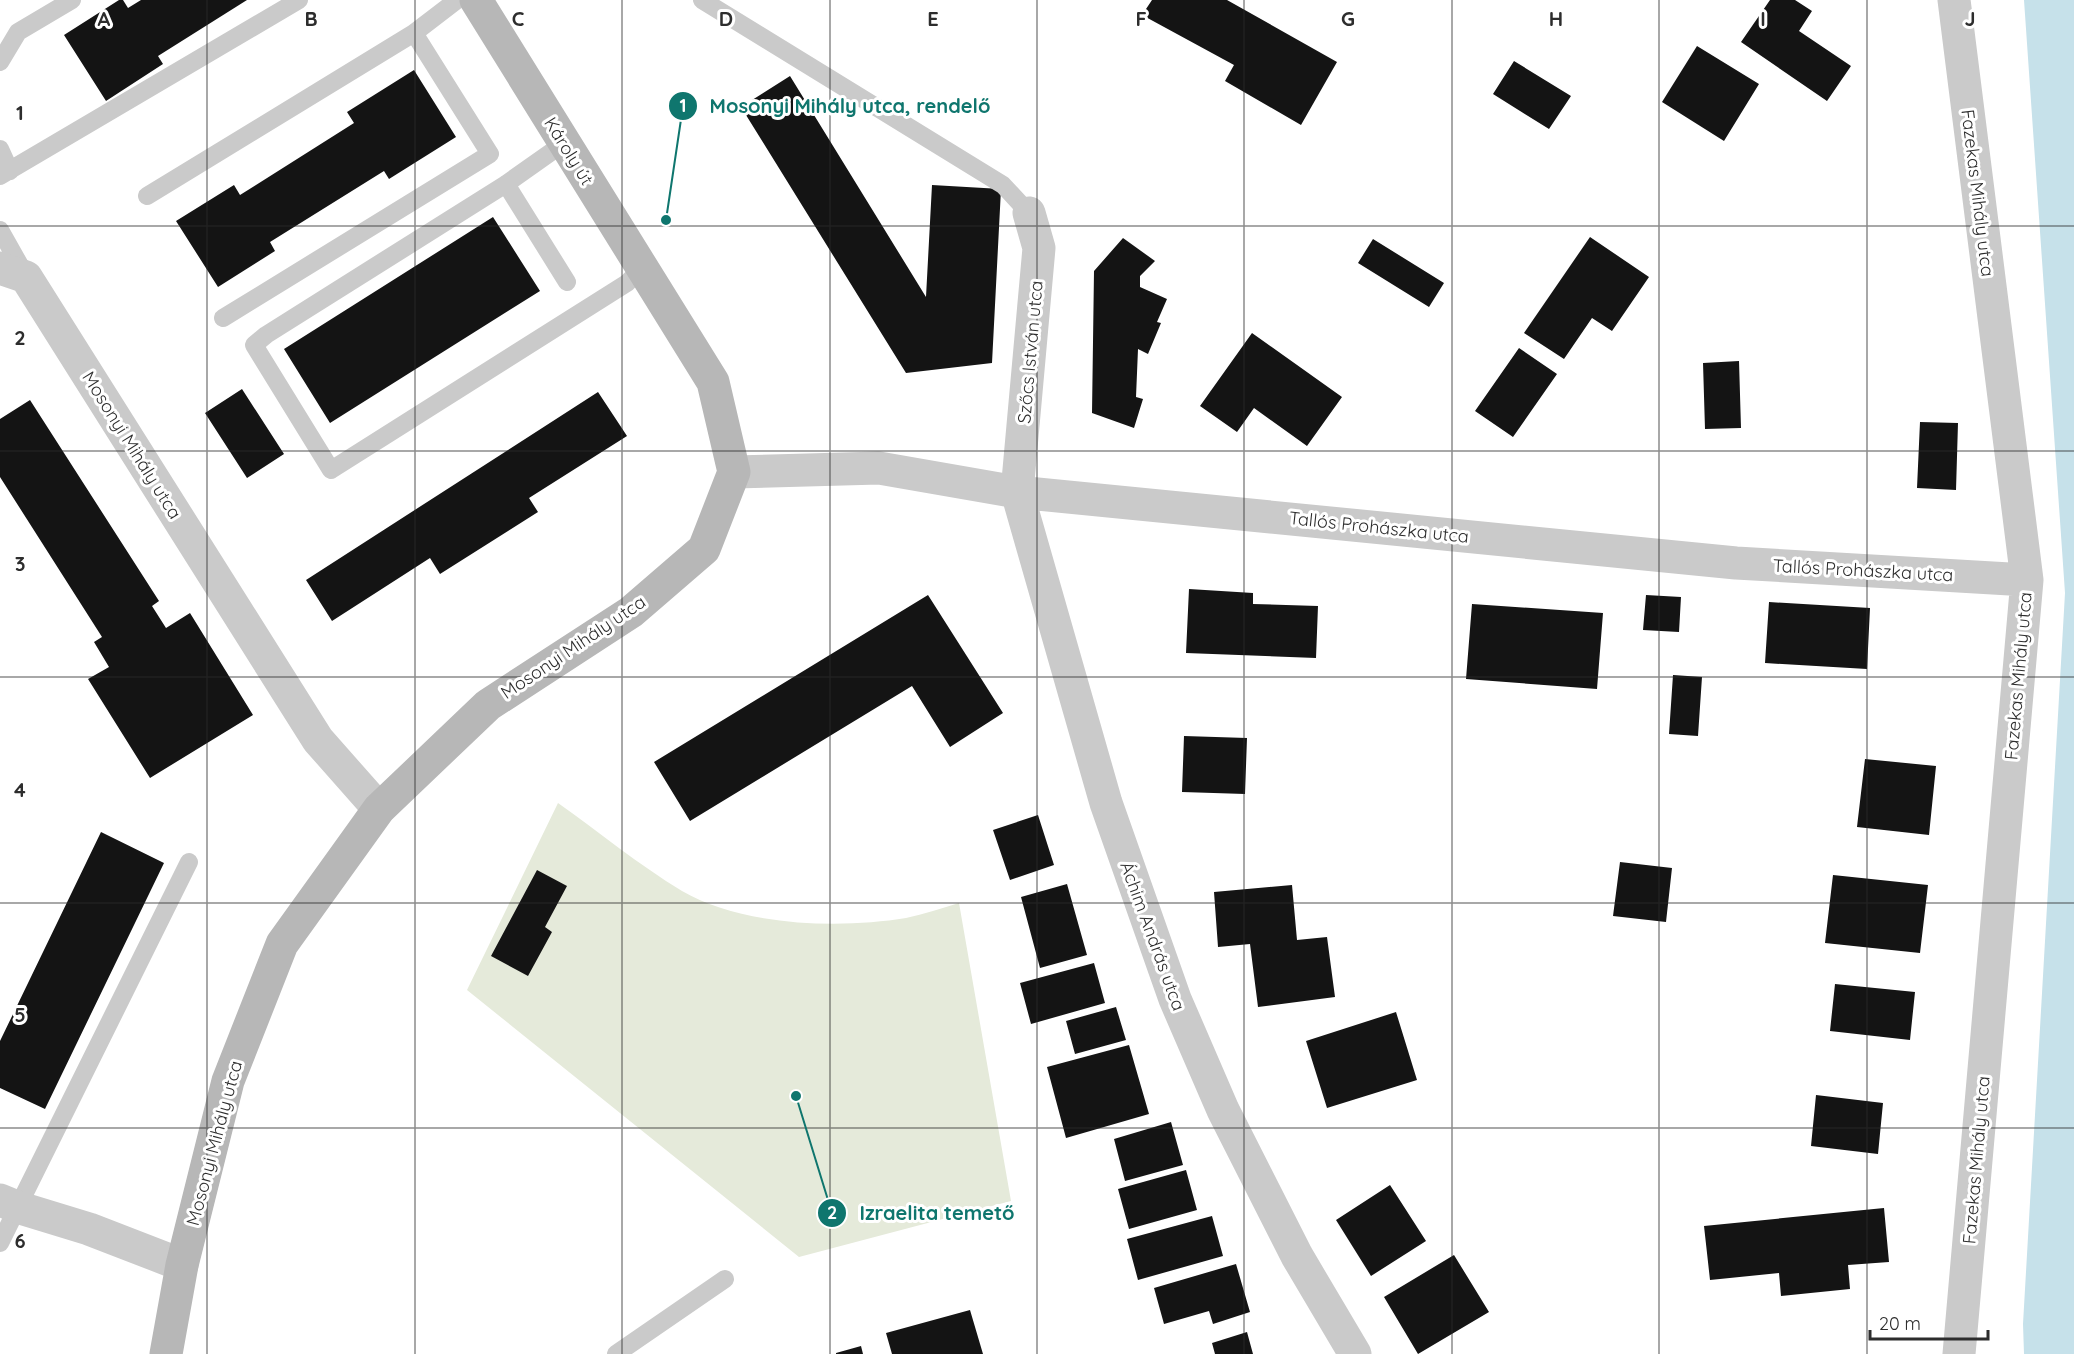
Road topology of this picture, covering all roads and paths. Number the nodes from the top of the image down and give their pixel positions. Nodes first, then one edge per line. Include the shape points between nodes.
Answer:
1 (72, 0) edge
2 (299, 0) edge
3 (457, 0) edge
4 (476, 0) edge
5 (702, 0) edge
6 (1954, 0) edge
7 (414, 33) junction
8 (0, 62) edge
9 (564, 143) junction
10 (0, 149) edge
11 (5, 174) edge
12 (506, 184) junction
13 (147, 196) dead end
14 (1029, 213) joint
15 (0, 230) edge
16 (643, 267) junction
17 (13, 273) edge
18 (567, 282) dead end
19 (224, 318) dead end
20 (734, 472) junction
21 (1017, 492) junction
22 (2027, 580) junction
23 (379, 809) junction
24 (189, 862) dead end
25 (8, 1204) edge
26 (0, 1243) edge
27 (182, 1265) junction
28 (725, 1279) dead end
29 (166, 1354) edge
30 (616, 1354) edge
31 (1355, 1354) edge
32 (1959, 1354) edge

1 - 8 lane via 18,32
2 - 11 lane
3 - 7 lane
4 - 9 street, Károly út
5 - 14 lane via 1003,185
6 - 22 street, Fazekas Mihály utca
7 - 13 lane
7 - 19 lane via 490,154
9 - 12 lane
9 - 16 street, Károly út
10 - 11 lane
12 - 16 lane via 254,345 331,470 627,283
12 - 18 lane
14 - 21 street, Szőcs István utca via 1039,248
15 - 17 lane
16 - 20 street, Károly út via 713,382
17 - 23 street, Mosonyi Mihály utca via 318,740
20 - 21 street, Tallós Prohászka utca via 879,468
20 - 23 street, Mosonyi Mihály utca via 704,549 632,612 488,705
21 - 22 street, Tallós Prohászka utca via 1736,563
21 - 31 street, Áchim András utca via 1106,803 1175,999 1223,1110 1270,1204
22 - 32 street, Fazekas Mihály utca
23 - 27 street, Mosonyi Mihály utca via 282,944 228,1081
24 - 25 lane
25 - 26 lane
25 - 27 street via 89,1229
27 - 29 street, Mosonyi Mihály utca
28 - 30 lane

